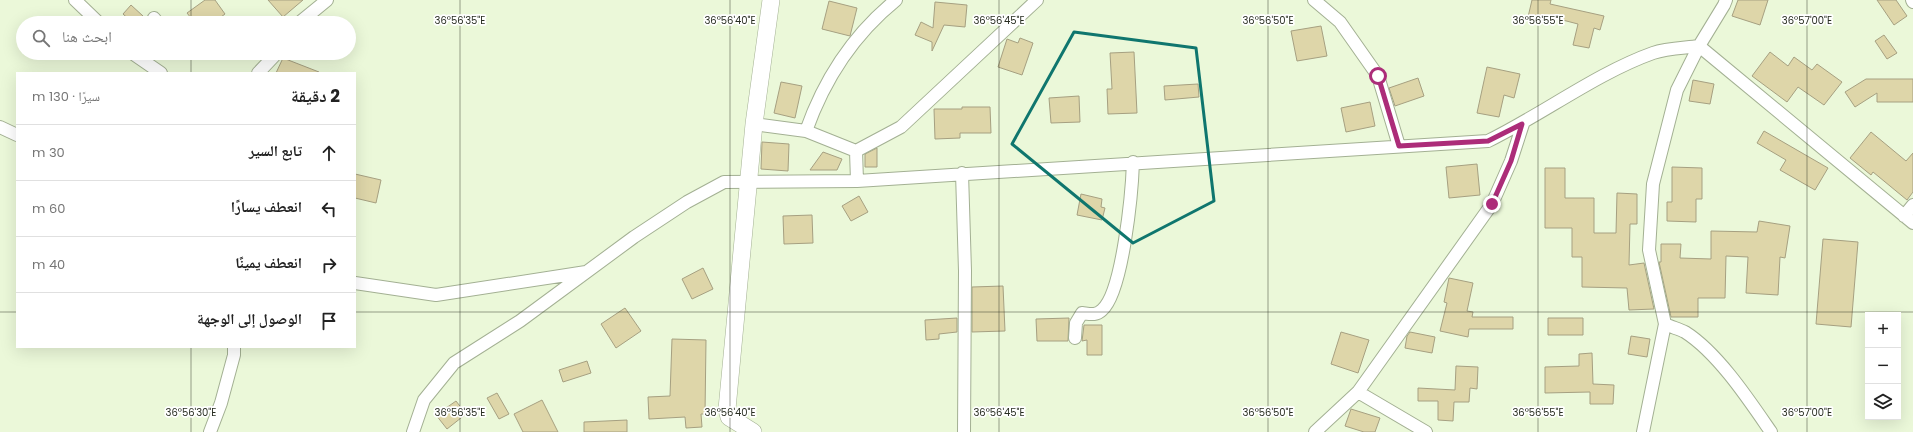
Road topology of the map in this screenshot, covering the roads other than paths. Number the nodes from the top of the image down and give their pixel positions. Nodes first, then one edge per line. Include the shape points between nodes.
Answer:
1 (75, 0) edge
2 (327, 0) edge
3 (771, 0) edge
4 (896, 0) edge
5 (1037, 0) edge
6 (1314, 0) edge
7 (1726, 0) edge
8 (92, 16) edge
9 (307, 16) edge
10 (312, 16) edge
11 (1699, 46) junction
12 (147, 60) edge
13 (264, 60) edge
14 (270, 60) edge
15 (160, 72) edge
16 (258, 72) edge
17 (258, 72) edge
18 (754, 124) junction
19 (1522, 124) junction
20 (0, 127) edge
21 (806, 131) junction
22 (16, 135) edge
23 (1399, 146) junction
24 (856, 151) junction
25 (1133, 162) junction
26 (962, 173) junction
27 (857, 180) junction
28 (750, 183) junction
29 (1913, 204) edge
30 (1908, 219) edge
31 (589, 272) junction
32 (356, 283) edge
33 (1665, 324) junction
34 (1075, 338) dead end
35 (234, 348) edge
36 (1358, 392) junction
37 (210, 432) edge
38 (413, 432) edge
39 (753, 432) edge
40 (964, 432) edge
41 (1315, 432) edge
42 (1426, 432) edge
43 (1642, 432) edge
44 (1771, 432) edge

1 - 8 street
2 - 9 street
2 - 10 street
3 - 18 street
4 - 21 street via 860,34 846,52 812,112
5 - 24 street via 901,127
6 - 23 street via 1340,22 1378,76
7 - 11 street
11 - 19 street via 1654,52 1598,78
11 - 30 street
11 - 33 street via 1677,90 1653,184 1649,250
12 - 15 street
13 - 16 street
14 - 17 street
18 - 21 street
18 - 28 street
19 - 23 street via 1488,141
19 - 36 street via 1511,161 1492,204
20 - 22 street
21 - 24 street
23 - 25 street
24 - 27 street
25 - 26 street
25 - 34 street via 1132,188 1122,254 1112,295 1103,310 1095,315 1082,313 1076,323
26 - 27 street
26 - 40 street via 965,271
27 - 28 street
28 - 31 street via 724,182 687,202 634,237
28 - 39 street via 727,409 729,417
29 - 30 street
31 - 32 street via 436,296
31 - 38 street via 454,364 424,400
33 - 43 street
33 - 44 street via 1685,332 1712,356 1740,388
35 - 37 street via 221,403
36 - 41 street
36 - 42 street

